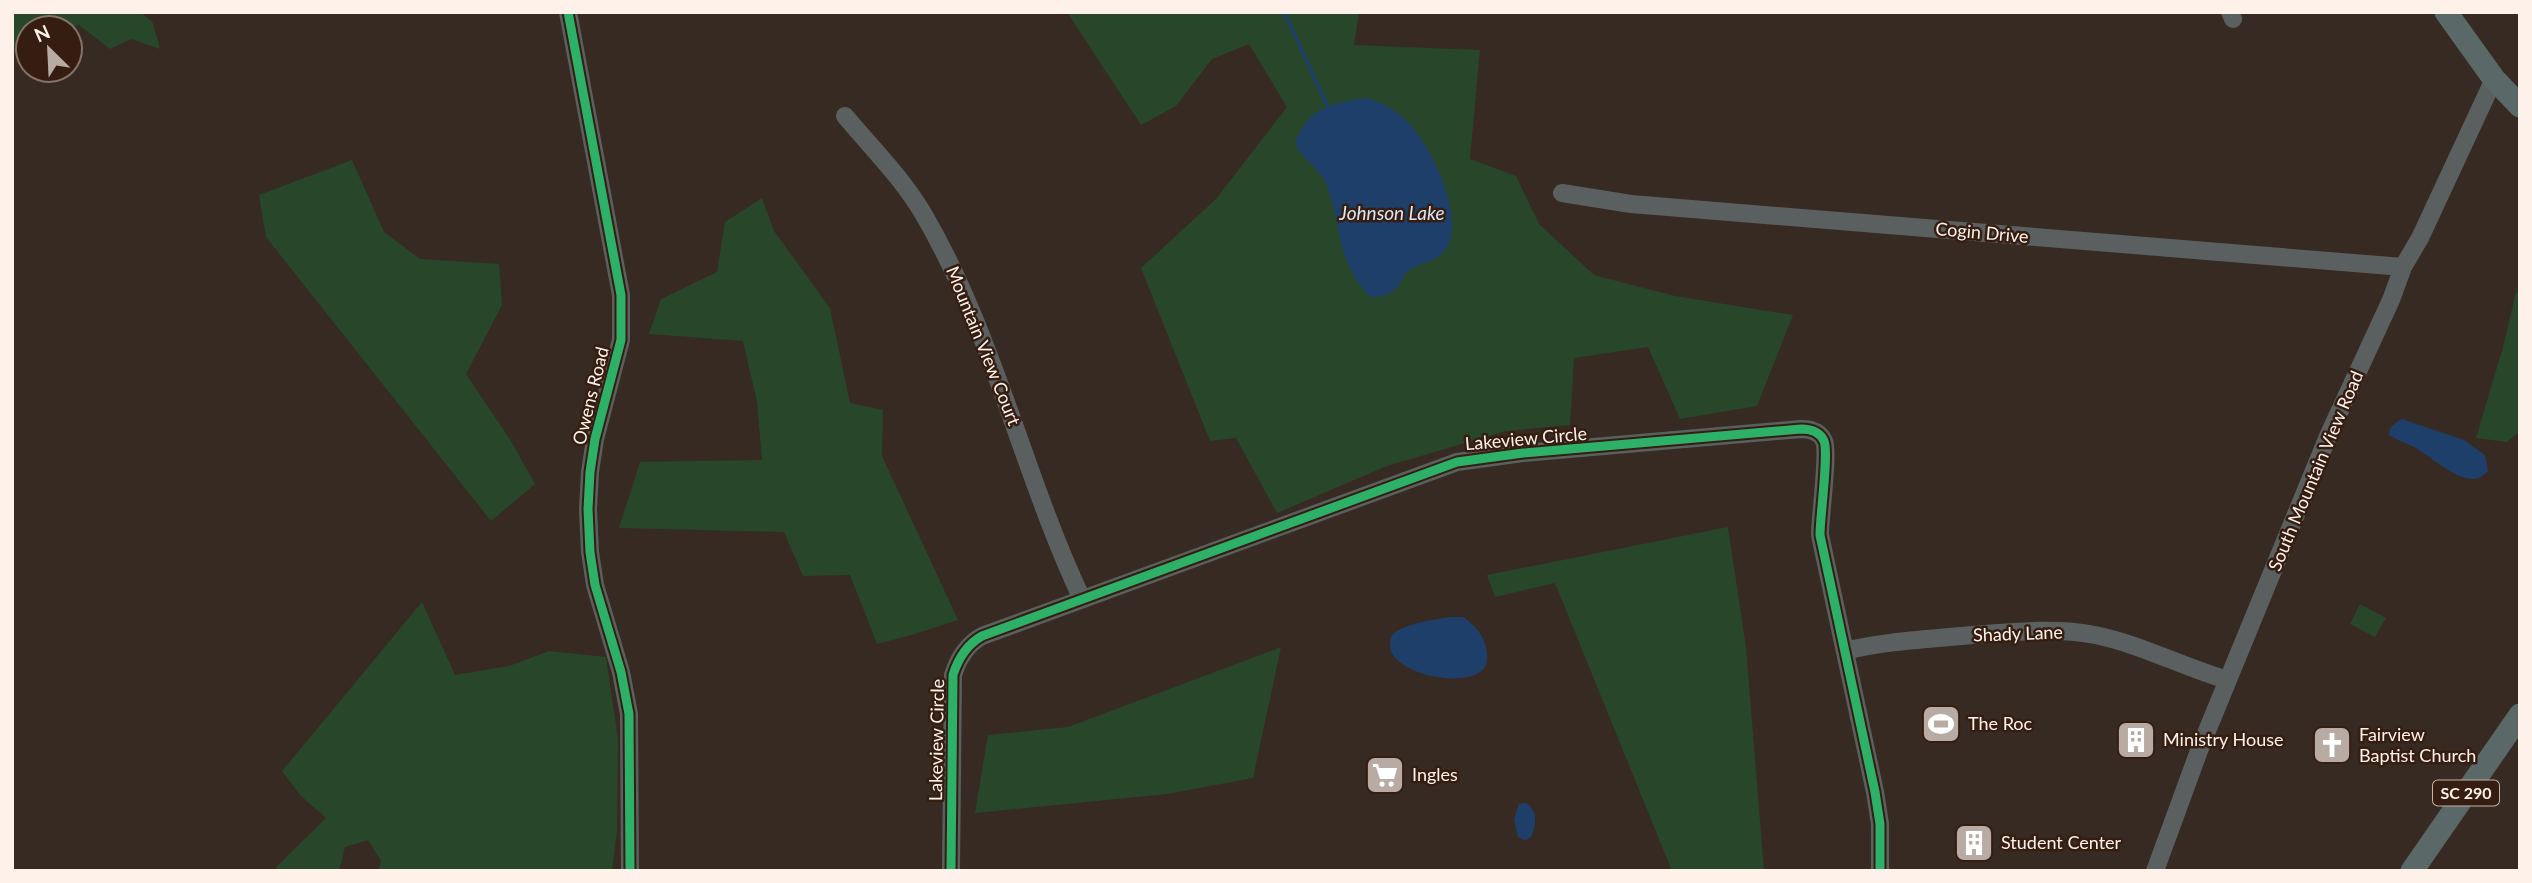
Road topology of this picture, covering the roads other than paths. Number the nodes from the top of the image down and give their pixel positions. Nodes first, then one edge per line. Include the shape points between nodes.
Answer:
1 (568, 12) edge
2 (2446, 12) edge
3 (2494, 79) junction
4 (2520, 106) edge
5 (845, 116) dead end
6 (1562, 193) dead end
7 (2403, 267) junction
8 (1082, 599) junction
9 (1844, 652) junction
10 (2227, 680) junction
11 (2520, 715) edge
12 (629, 871) edge
13 (951, 871) edge
14 (1880, 871) edge
15 (2155, 871) edge
16 (2412, 871) edge

1 - 12 street, Owens Road via 621,295 621,340 594,439 588,509 595,585 629,714
2 - 3 main road
3 - 4 main road
3 - 7 street, South Mountain View Road
5 - 8 street, Mountain View Court via 906,188 938,240 985,347
6 - 7 street, Cogin Drive via 1631,204
7 - 10 street, South Mountain View Road
8 - 9 street, Lakeview Circle via 1457,461 1807,429 1825,443 1820,535
8 - 13 street, Lakeview Circle via 982,636 957,662 952,684
9 - 10 street, Shady Lane via 1916,640 2037,630 2074,632 2113,639
9 - 14 street, Lakeview Circle via 1875,792
10 - 15 street, South Mountain View Road
11 - 16 main road, SC 290

